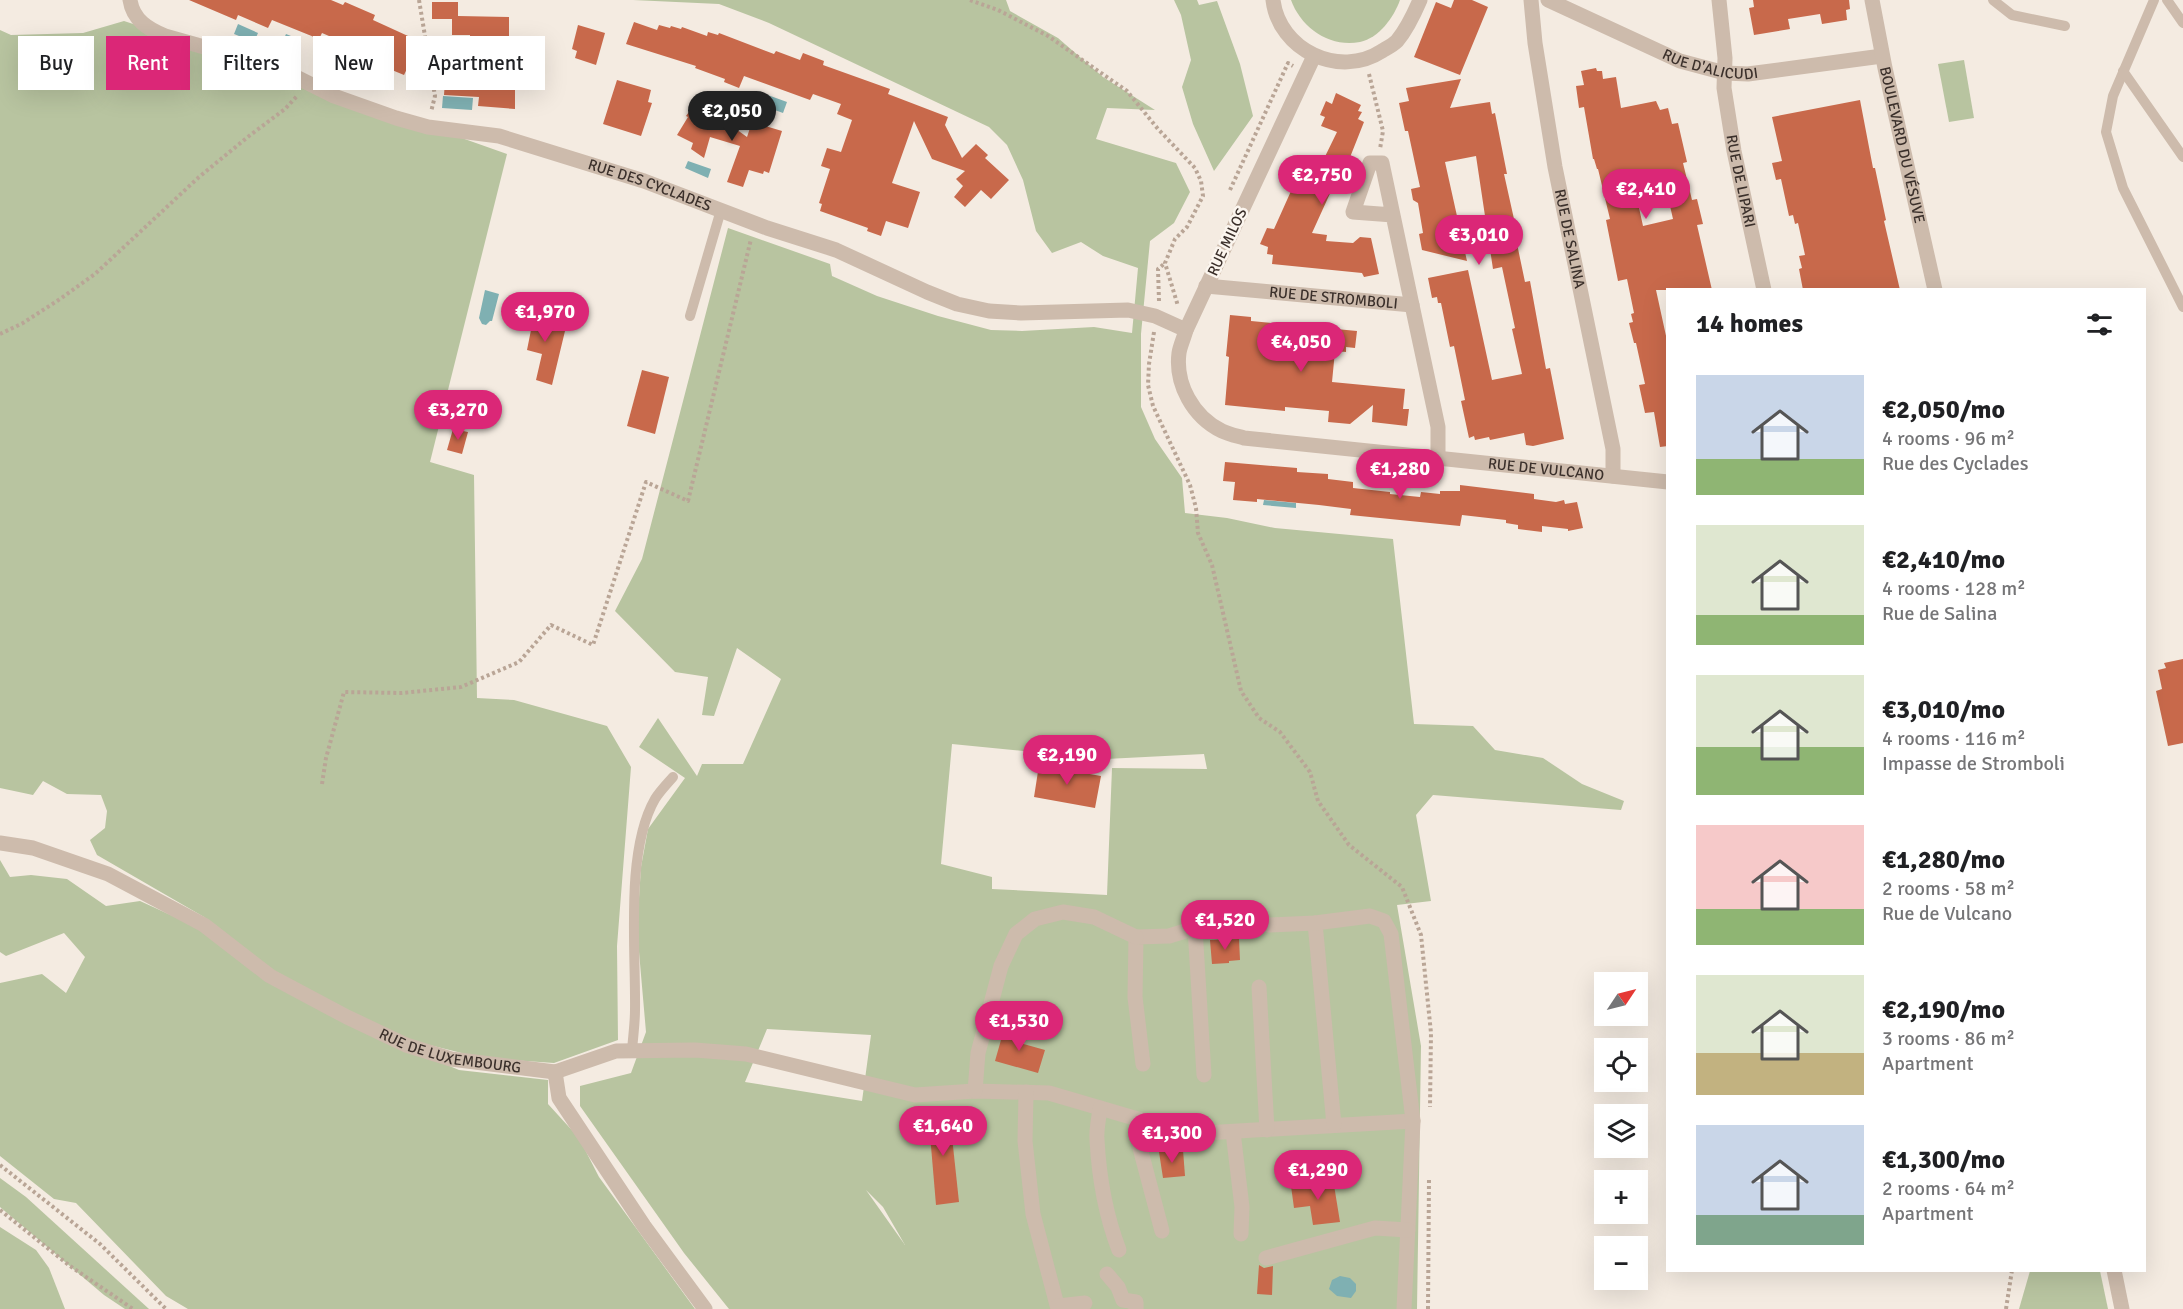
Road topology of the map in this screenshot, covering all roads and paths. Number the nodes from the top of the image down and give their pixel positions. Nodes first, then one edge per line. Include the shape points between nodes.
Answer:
1 (130, 0) edge
2 (419, 0) edge
3 (970, 0) edge
4 (1273, 0) edge
5 (1420, 0) edge
6 (1531, 0) edge
7 (1548, 0) edge
8 (1719, 0) edge
9 (1872, 0) edge
10 (1993, 0) edge
11 (2154, 0) edge
12 (2167, 0) edge
13 (2183, 23) edge
14 (2065, 26) dead end
15 (1314, 56) junction
16 (1882, 56) junction
17 (1365, 59) junction
18 (2123, 71) junction
19 (1725, 73) junction
20 (309, 83) junction
21 (428, 127) junction
22 (2183, 157) edge
23 (1377, 163) junction
24 (721, 210) junction
25 (1393, 215) junction
26 (754, 223) junction
27 (1165, 263) junction
28 (1206, 286) junction
29 (1764, 288) edge
30 (1935, 288) edge
31 (1412, 305) junction
32 (1178, 306) dead end
33 (2183, 307) edge
34 (690, 316) dead end
35 (1155, 316) junction
36 (1186, 330) junction
37 (0, 333) edge
38 (1188, 399) joint
39 (1438, 458) junction
40 (1613, 476) junction
41 (1666, 482) edge
42 (673, 777) dead end
43 (322, 784) dead end
44 (0, 843) edge
45 (1315, 923) junction
46 (1195, 928) junction
47 (1136, 937) junction
48 (1259, 987) dead end
49 (632, 1051) junction
50 (1143, 1064) dead end
51 (555, 1072) junction
52 (1204, 1075) dead end
53 (975, 1091) junction
54 (1026, 1092) junction
55 (1100, 1108) junction
56 (1430, 1113) dead end
57 (1142, 1120) junction
58 (1413, 1121) junction
59 (1334, 1125) junction
60 (1267, 1130) junction
61 (1233, 1132) junction
62 (0, 1165) edge
63 (1430, 1171) dead end
64 (0, 1210) edge
65 (1408, 1230) junction
66 (1162, 1231) dead end
67 (1241, 1234) dead end
68 (1119, 1250) dead end
69 (1266, 1258) dead end
70 (2012, 1272) edge
71 (2114, 1272) edge
72 (1107, 1274) dead end
73 (1085, 1303) dead end
74 (1058, 1308) edge
75 (133, 1309) edge
76 (166, 1309) edge
77 (705, 1309) edge
78 (1136, 1309) edge
79 (1404, 1309) edge
80 (1428, 1309) edge
81 (2006, 1309) edge
82 (2122, 1309) edge

1 - 20 street, RUE DES CYCLADES via 137,19 149,29 276,68
2 - 21 path via 435,96
3 - 27 path via 1048,36 1127,91 1195,168 1203,196 1187,227 1174,239
4 - 15 street via 1274,13 1290,39
5 - 17 street via 1397,41
6 - 40 street, RUE DE SALINA via 1555,168 1613,449
7 - 19 street, RUE D'ALICUDI via 1680,61
8 - 19 street, RUE DE LIPARI
9 - 16 street, BOULEVARD DU VÉSUVE
10 - 14 lane via 2012,15
11 - 18 lane
12 - 13 lane
15 - 17 street via 1342,63
15 - 28 street, RUE MILOS
16 - 19 street, RUE D'ALICUDI via 1748,74
16 - 30 street, BOULEVARD DU VÉSUVE
17 - 23 path via 1383,131
18 - 22 lane
18 - 33 lane via 2106,132 2124,188
19 - 29 street, RUE DE LIPARI via 1734,151
20 - 21 street, RUE DES CYCLADES via 365,108
20 - 37 path via 285,109 200,177 95,273 23,323
21 - 24 street, RUE DES CYCLADES via 522,142
23 - 25 street via 1382,164
23 - 25 street via 1370,163 1353,212
24 - 26 street, RUE DES CYCLADES
24 - 34 lane
25 - 31 street
26 - 35 street, RUE DES CYCLADES via 836,250 957,304 1021,313 1128,310
26 - 43 path via 688,501 646,482 593,645 551,625 519,662 461,687 402,693 344,692
27 - 32 path
27 - 35 path via 1158,269
28 - 31 street, RUE DE STROMBOLI
28 - 36 street, RUE MILOS
31 - 39 street, RUE DE STROMBOLI via 1438,428
35 - 36 street, RUE DES CYCLADES
35 - 56 path via 1148,385 1153,406 1190,485 1198,533 1212,565 1241,691 1259,718 1280,732 1310,772 1318,801 1349,845 1402,887 1421,935 1431,1033
36 - 38 street, RUE MILOS via 1179,353 1180,377
38 - 39 street, RUE DE VULCANO via 1202,418 1222,431 1244,438
39 - 40 street, RUE DE VULCANO
40 - 41 street, RUE DE VULCANO
42 - 49 lane via 655,798 640,846 634,892
44 - 51 street, RUE DE LUXEMBOURG via 33,848 108,874 204,925 270,976 406,1045 451,1059
45 - 46 street via 1269,925 1246,920
45 - 58 street via 1370,916 1384,921 1391,934
45 - 59 street
46 - 47 street via 1169,936
46 - 52 street
47 - 50 street via 1135,997
47 - 53 street via 1094,917 1063,912 1035,919 1016,934 1001,966 978,1053
48 - 60 street
49 - 51 street, RUE DE LUXEMBOURG via 616,1052
49 - 53 street, RUE DE LUXEMBOURG via 746,1054 915,1095
51 - 77 street via 559,1098
53 - 54 street, RUE DE LUXEMBOURG
54 - 55 street, RUE DE LUXEMBOURG via 1049,1093
54 - 74 street via 1025,1141 1034,1214
55 - 57 street, RUE DE LUXEMBOURG
55 - 68 street via 1096,1138 1109,1225
57 - 61 street, RUE DE LUXEMBOURG via 1204,1133
57 - 66 street via 1140,1148
58 - 59 street, RUE DE LUXEMBOURG
58 - 65 street
59 - 60 street, RUE DE LUXEMBOURG
60 - 61 street, RUE DE LUXEMBOURG
61 - 67 street via 1242,1207
62 - 76 path via 100,1244
63 - 80 path
64 - 75 path via 70,1266
65 - 69 street via 1375,1228
65 - 79 street
70 - 81 path
71 - 82 street
72 - 78 street via 1123,1300 1136,1302
73 - 74 street

